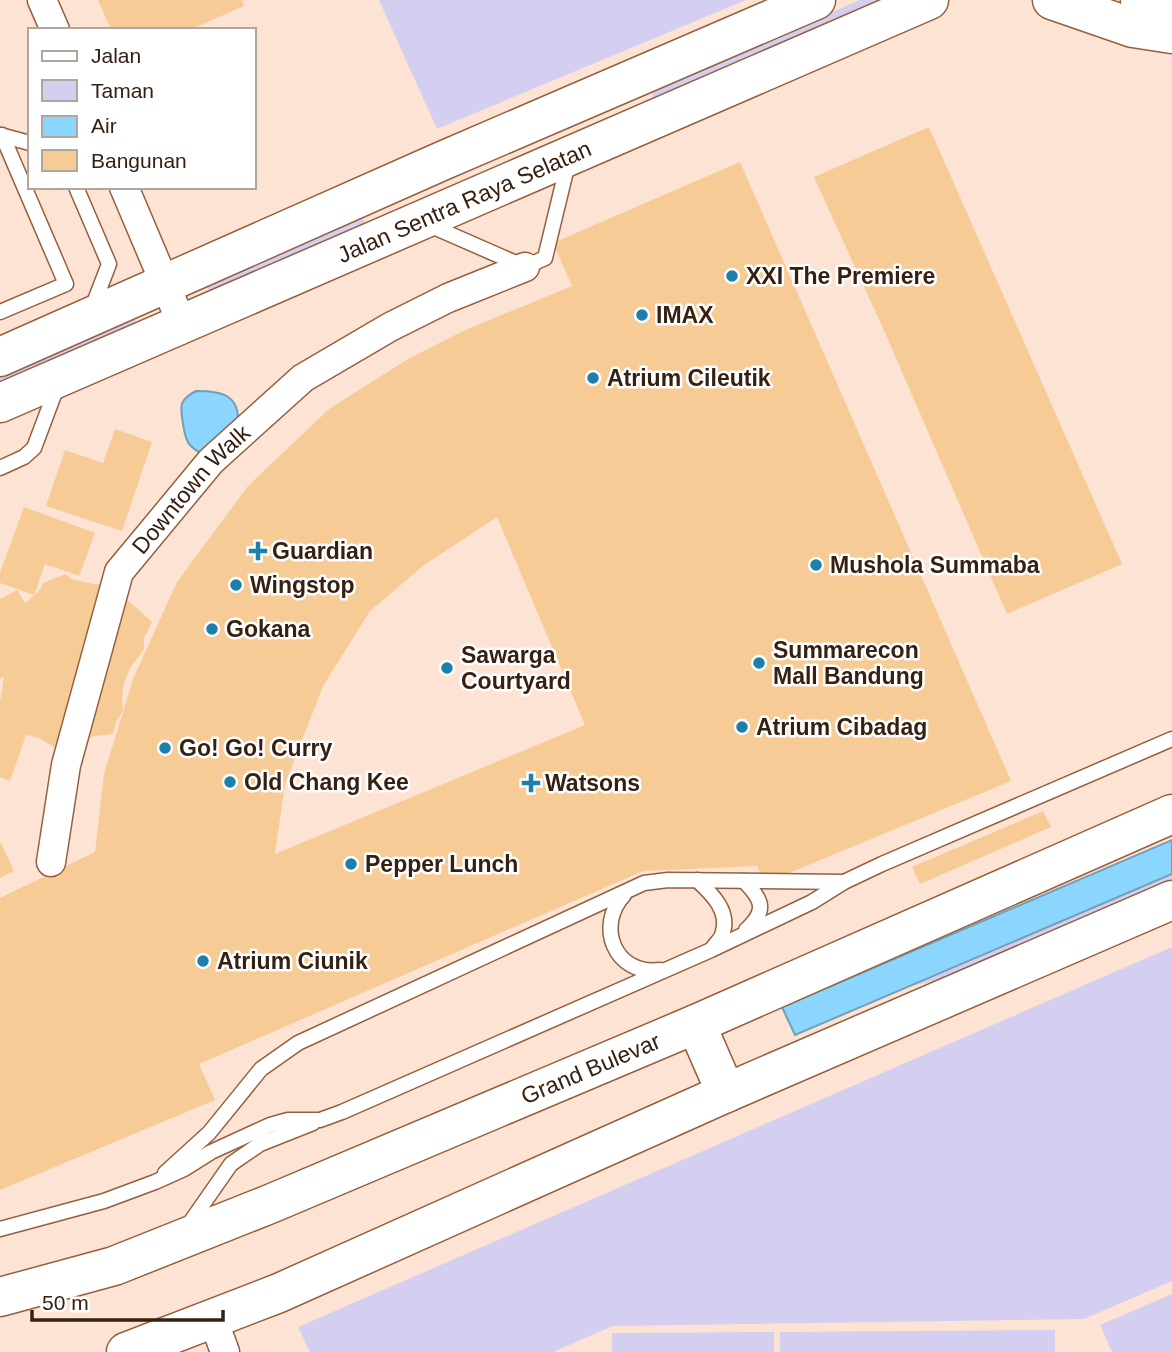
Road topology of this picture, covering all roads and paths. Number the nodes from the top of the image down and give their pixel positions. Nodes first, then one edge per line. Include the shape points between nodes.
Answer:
1 (42, 0) edge
2 (816, 0) edge
3 (929, 0) edge
4 (1052, 0) edge
5 (1140, 0) edge
6 (1172, 25) edge
7 (54, 28) edge
8 (1172, 34) edge
9 (602, 91) junction
10 (619, 133) junction
11 (1, 135) edge
12 (28, 142) edge
13 (569, 155) junction
14 (77, 189) edge
15 (125, 189) edge
16 (419, 221) junction
17 (525, 267) junction
18 (165, 284) junction
19 (0, 312) edge
20 (87, 318) junction
21 (182, 324) junction
22 (0, 357) edge
23 (61, 376) junction
24 (0, 402) edge
25 (0, 468) edge
26 (1172, 739) edge
27 (1172, 814) edge
28 (51, 862) dead end
29 (697, 880) junction
30 (744, 881) junction
31 (844, 882) junction
32 (627, 891) junction
33 (1172, 900) edge
34 (740, 936) junction
35 (711, 950) junction
36 (668, 969) junction
37 (696, 1024) junction
38 (726, 1093) junction
39 (320, 1120) junction
40 (155, 1182) junction
41 (0, 1229) edge
42 (176, 1242) junction
43 (0, 1297) edge
44 (219, 1336) edge
45 (127, 1352) edge

1 - 7 street
2 - 9 street, Jalan Sentra Raya Selatan
3 - 10 street, Jalan Sentra Raya Selatan
4 - 8 street via 1133,28
5 - 6 street
9 - 10 street
9 - 18 street, Jalan Sentra Raya Selatan
10 - 13 street, Jalan Sentra Raya Selatan
11 - 12 lane
11 - 19 lane via 66,284
13 - 16 street, Jalan Sentra Raya Selatan
13 - 17 lane via 545,258
14 - 20 lane via 109,264
15 - 18 street
16 - 17 lane
16 - 21 street, Jalan Sentra Raya Selatan
17 - 28 street, Downtown Walk via 390,327 303,378 211,461 119,572 66,765
18 - 20 street, Jalan Sentra Raya Selatan
18 - 21 street
20 - 22 street, Jalan Sentra Raya Selatan
21 - 23 street, Jalan Sentra Raya Selatan
23 - 24 street, Jalan Sentra Raya Selatan
23 - 25 lane via 34,448
26 - 31 lane
27 - 37 street, Grand Bulevar
29 - 30 lane
29 - 32 lane via 644,883
29 - 35 lane via 718,901 724,916 723,934
30 - 31 lane
30 - 34 lane via 760,900 760,911
31 - 34 lane
32 - 36 lane via 611,919 615,949 632,967
32 - 40 lane via 298,1043 261,1069 209,1133
33 - 38 street
34 - 35 lane
35 - 36 lane
36 - 39 lane
37 - 38 street
37 - 42 street, Grand Bulevar
38 - 44 street via 291,1288
39 - 40 lane via 270,1125
39 - 42 lane via 260,1144 231,1164
40 - 41 lane
42 - 43 street, Grand Bulevar via 114,1266
44 - 45 street

